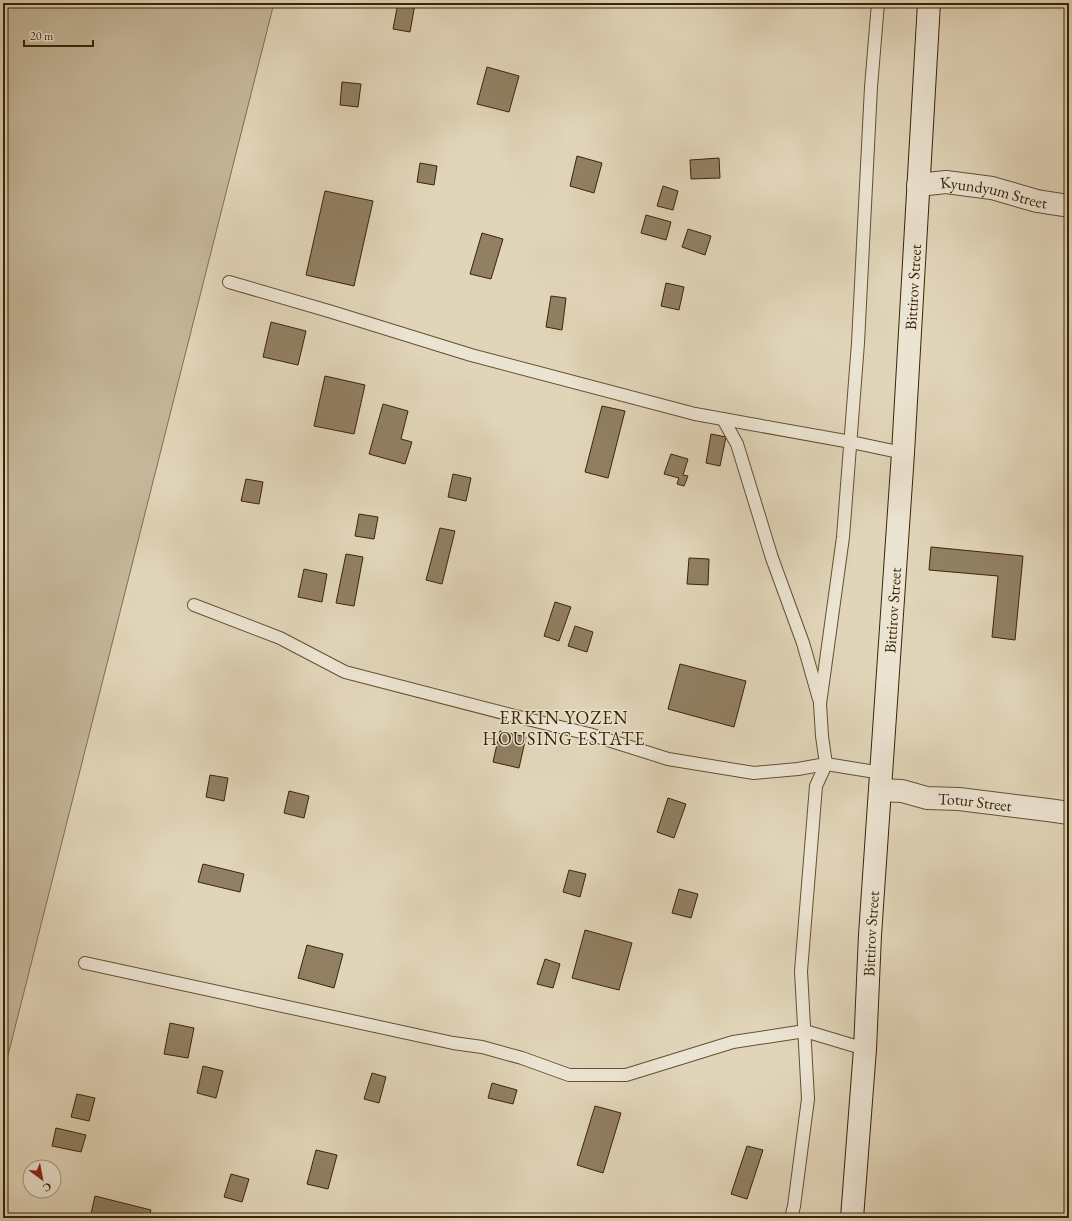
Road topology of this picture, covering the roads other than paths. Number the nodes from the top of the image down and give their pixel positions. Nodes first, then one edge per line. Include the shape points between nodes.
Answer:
1 (878, 3) edge
2 (929, 3) edge
3 (918, 185) junction
4 (1069, 206) edge
5 (229, 282) dead end
6 (722, 419) junction
7 (851, 442) junction
8 (903, 453) junction
9 (194, 604) dead end
10 (820, 704) junction
11 (826, 764) junction
12 (881, 782) junction
13 (1069, 813) edge
14 (85, 963) dead end
15 (805, 1031) junction
16 (865, 1049) junction
17 (791, 1218) edge
18 (852, 1218) edge

1 - 7 lane
2 - 3 street, Bittirov Street
3 - 4 street, Kyundyum Street via 946,182 992,188 1038,201
3 - 8 street, Bittirov Street
5 - 6 lane via 471,355
6 - 7 lane
6 - 10 lane via 737,444
7 - 8 lane
7 - 10 lane via 843,537
8 - 12 street, Bittirov Street
9 - 11 lane via 280,638 345,672 589,734 668,759 754,772
10 - 11 lane
11 - 12 lane
11 - 15 lane via 816,786 802,956
12 - 13 street, Totur Street via 927,798 959,799
12 - 16 street, Bittirov Street
14 - 15 lane via 453,1043 482,1047 569,1075 626,1075 733,1042
15 - 16 lane
15 - 17 lane via 808,1099
16 - 18 street, Bittirov Street

